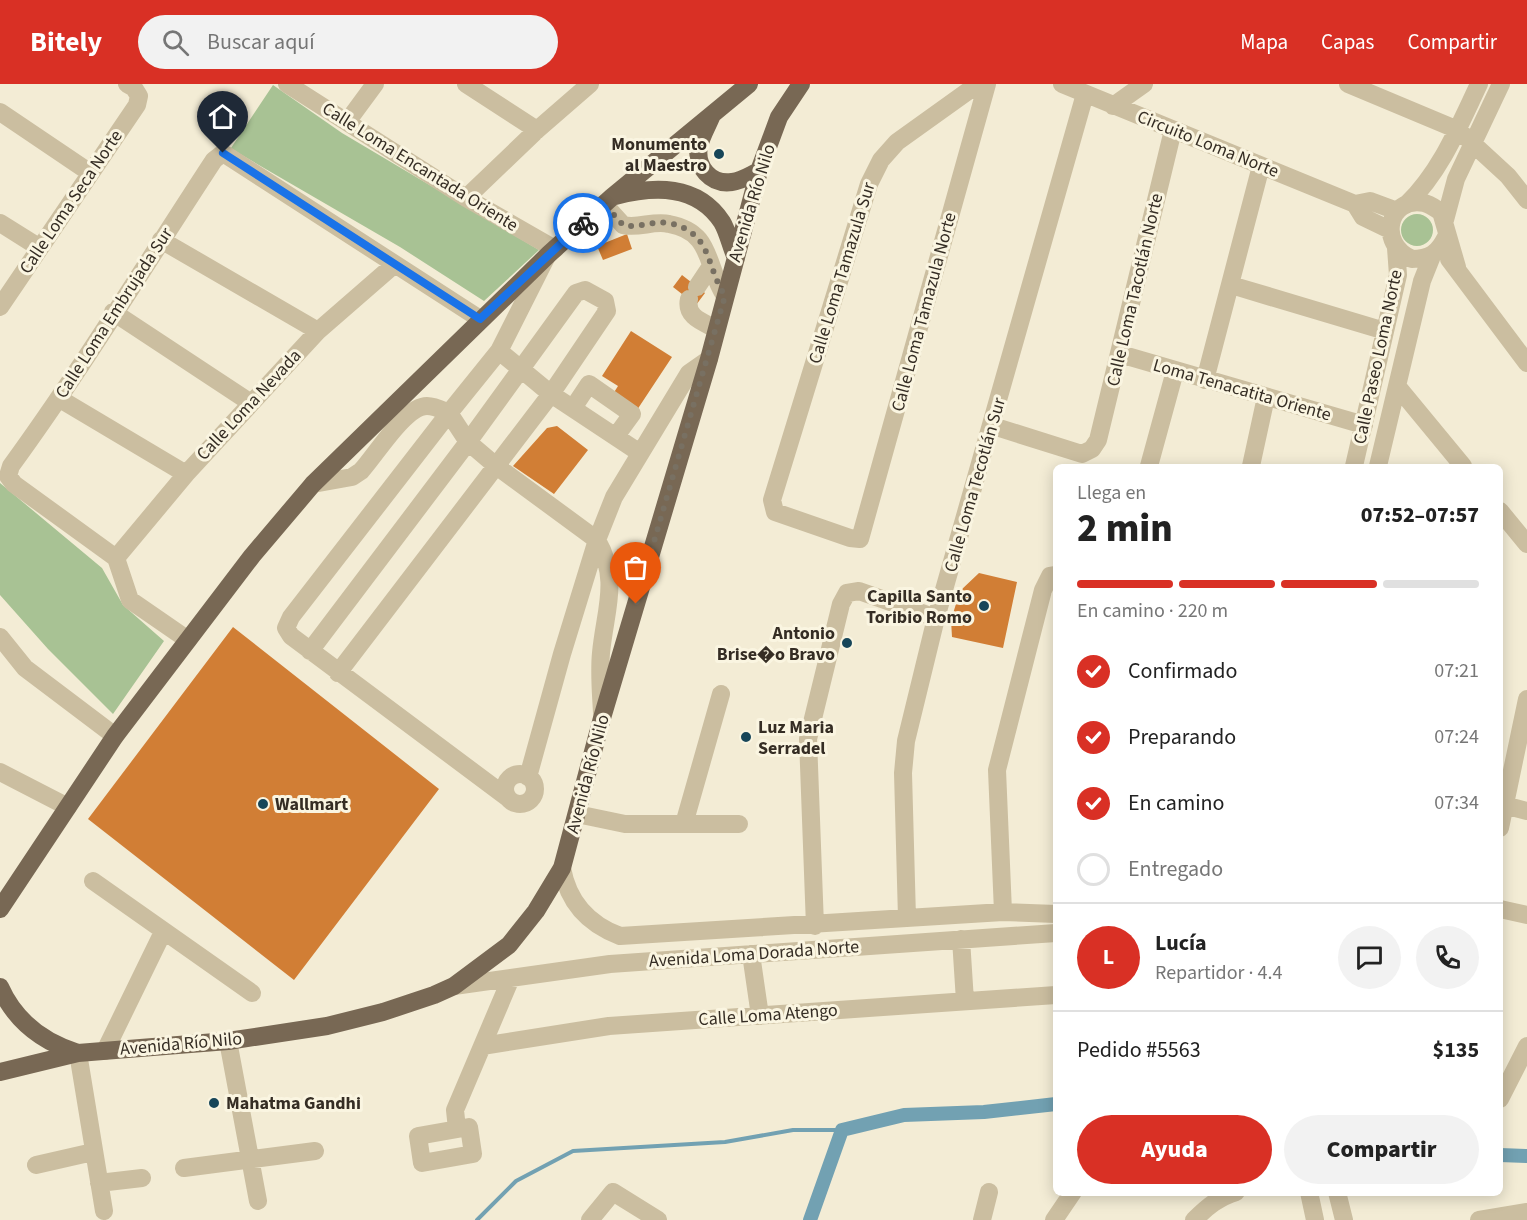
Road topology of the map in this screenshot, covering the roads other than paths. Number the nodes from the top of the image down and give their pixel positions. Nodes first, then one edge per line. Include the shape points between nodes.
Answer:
1 (287, 84) edge
2 (375, 84) edge
3 (466, 84) edge
4 (590, 84) edge
5 (749, 84) edge
6 (801, 84) edge
7 (978, 84) edge
8 (987, 84) edge
9 (1062, 84) edge
10 (1144, 84) edge
11 (1479, 84) edge
12 (1501, 84) edge
13 (1357, 86) edge
14 (133, 90) edge
15 (1085, 94) junction
16 (1113, 106) junction
17 (714, 111) junction
18 (0, 112) edge
19 (347, 122) junction
20 (537, 130) junction
21 (1173, 130) junction
22 (1458, 130) junction
23 (1473, 144) junction
24 (1262, 166) junction
25 (759, 171) junction
26 (89, 172) junction
27 (466, 198) junction
28 (608, 200) junction
29 (1527, 201) edge
30 (1355, 204) junction
31 (1402, 208) junction
32 (0, 223) edge
33 (1390, 230) junction
34 (161, 240) junction
35 (1440, 241) junction
36 (40, 248) junction
37 (1396, 248) junction
38 (552, 251) junction
39 (736, 258) junction
40 (394, 264) junction
41 (711, 266) junction
42 (1231, 285) junction
43 (725, 296) junction
44 (0, 307) edge
45 (113, 312) junction
46 (480, 319) junction
47 (717, 329) junction
48 (318, 331) junction
49 (1385, 332) junction
50 (499, 351) junction
51 (1120, 354) junction
52 (709, 359) junction
53 (1527, 363) edge
54 (520, 368) junction
55 (1175, 371) junction
56 (1205, 380) junction
57 (1397, 386) junction
58 (551, 394) junction
59 (1266, 397) junction
60 (60, 399) junction
61 (250, 402) junction
62 (573, 408) junction
63 (449, 412) junction
64 (1364, 425) junction
65 (993, 426) junction
66 (616, 436) junction
67 (468, 442) junction
68 (640, 453) junction
69 (1150, 464) edge
70 (1251, 464) edge
71 (1354, 464) edge
72 (1378, 464) edge
73 (1460, 464) edge
74 (495, 465) junction
75 (186, 474) junction
76 (313, 484) junction
77 (1503, 516) edge
78 (860, 538) joint
79 (597, 540) junction
80 (1527, 544) edge
81 (116, 558) junction
82 (1053, 575) edge
83 (936, 618) junction
84 (0, 637) edge
85 (188, 640) junction
86 (310, 651) junction
87 (338, 673) junction
88 (721, 694) dead end
89 (1527, 699) edge
90 (602, 718) junction
91 (115, 736) junction
92 (0, 772) edge
93 (1504, 805) junction
94 (68, 807) junction
95 (1503, 811) edge
96 (1527, 811) edge
97 (578, 814) junction
98 (684, 824) junction
99 (739, 824) dead end
100 (562, 868) junction
101 (93, 881) dead end
102 (3, 901) edge
103 (1503, 910) edge
104 (1004, 912) junction
105 (1053, 914) edge
106 (1527, 915) edge
107 (907, 918) junction
108 (815, 926) junction
109 (163, 932) junction
110 (1053, 933) edge
111 (961, 939) junction
112 (751, 954) junction
113 (511, 978) junction
114 (454, 986) junction
115 (0, 987) edge
116 (252, 993) dead end
117 (1053, 995) edge
118 (965, 1001) junction
119 (760, 1016) junction
120 (228, 1041) junction
121 (482, 1046) junction
122 (1527, 1046) edge
123 (105, 1051) junction
124 (78, 1053) junction
125 (0, 1072) edge
126 (1503, 1093) edge
127 (457, 1129) dead end
128 (315, 1151) dead end
129 (93, 1152) junction
130 (250, 1160) junction
131 (36, 1165) dead end
132 (184, 1168) dead end
133 (142, 1178) dead end
134 (99, 1183) junction
135 (989, 1192) dead end
136 (1070, 1196) edge
137 (1224, 1196) edge
138 (1310, 1196) edge
139 (1338, 1196) edge
140 (258, 1201) dead end
141 (104, 1211) dead end
142 (1527, 1212) edge
143 (590, 1220) edge
144 (658, 1220) edge
145 (982, 1220) edge
146 (1054, 1220) edge
147 (1194, 1220) edge
148 (1315, 1220) edge
149 (1344, 1220) edge
150 (1479, 1220) edge

1 - 19 street, Calle Loma Encantada Oriente
2 - 19 street
3 - 20 street
4 - 20 street
5 - 17 main road
6 - 25 main road, Avenida Río Nilo via 779,117
7 - 78 street, Calle Loma Tamazula Sur via 897,142 881,160 869,184 772,506 775,512
8 - 78 street, Calle Loma Tamazula Norte
9 - 15 street, Circuito Loma Norte
10 - 16 street
11 - 22 street
12 - 23 street, Calle Paseo Loma Norte
13 - 22 street
14 - 26 street, Calle Loma Seca Norte via 137,105
15 - 16 street, Circuito Loma Norte
15 - 65 street, Calle Loma Tecotlán Sur
16 - 21 street, Circuito Loma Norte
17 - 25 main road via 699,148 702,169 710,177 729,183
17 - 28 main road
18 - 26 street
19 - 27 street, Calle Loma Encantada Oriente
20 - 27 street
21 - 24 street, Circuito Loma Norte
21 - 51 street, Calle Loma Tacotlán Norte
22 - 23 street
22 - 31 street via 1426,186
23 - 29 street via 1508,176
23 - 35 street, Calle Paseo Loma Norte via 1456,179
24 - 30 street, Circuito Loma Norte
24 - 42 street
25 - 39 main road, Avenida Río Nilo
26 - 36 street, Calle Loma Seca Norte
27 - 38 street, Calle Loma Encantada Oriente
28 - 38 main road
28 - 39 main road via 651,188 687,194 700,200 723,224
28 - 41 street via 623,225 668,223 693,232 706,249
30 - 31 street, Circuito Loma Norte via 1370,201
30 - 33 street, Circuito Loma Norte via 1363,217
31 - 33 street
31 - 35 street via 1425,202 1441,212
32 - 36 street
33 - 37 street
34 - 40 street, Calle Loma Embrujada Sur via 214,160 223,153
34 - 45 street, Calle Loma Embrujada Sur
34 - 48 street
35 - 37 street via 1412,259
35 - 53 street
35 - 57 street, Calle Paseo Loma Norte via 1422,281
36 - 44 street, Calle Loma Seca Norte
37 - 49 street, Calle Paseo Loma Norte via 1398,275
38 - 46 main road
38 - 50 street
39 - 43 main road, Avenida Río Nilo
40 - 46 street
40 - 48 street, Calle Loma Nevada
41 - 43 street
41 - 47 street via 688,306 692,316
42 - 49 street
42 - 56 street
43 - 47 main road, Avenida Río Nilo
45 - 60 street, Calle Loma Embrujada Sur
45 - 61 street
46 - 76 main road
47 - 52 main road, Avenida Río Nilo
48 - 61 street, Calle Loma Nevada
49 - 64 street, Calle Paseo Loma Norte
50 - 54 street
50 - 63 street
51 - 55 street, Loma Tenacatita Oriente
51 - 65 street, Calle Loma Tacotlán Norte via 1098,440 1092,449 1082,453
52 - 68 street via 688,373
52 - 90 main road, Avenida Río Nilo
54 - 58 street
54 - 58 street via 579,290 605,301 606,311
54 - 67 street
55 - 56 street, Loma Tenacatita Oriente
55 - 69 street
56 - 59 street, Loma Tenacatita Oriente
57 - 72 street, Calle Paseo Loma Norte
57 - 73 street
58 - 62 street
58 - 74 street
59 - 64 street, Loma Tenacatita Oriente
59 - 70 street
60 - 75 street
60 - 81 street, Calle Loma Embrujada Sur via 11,466 8,476
61 - 75 street, Calle Loma Nevada
62 - 66 street
62 - 66 street via 589,384 632,414
63 - 67 street
63 - 76 street via 419,407 408,414 361,471 352,477
63 - 86 street via 291,617 286,628
64 - 71 street, Calle Paseo Loma Norte
65 - 83 street, Calle Loma Tecotlán Sur
66 - 68 street
67 - 74 street
67 - 86 street
68 - 79 street via 614,496
74 - 79 street
74 - 87 street
75 - 81 street, Calle Loma Nevada
76 - 85 main road
77 - 80 street
79 - 87 street via 528,777 535,791 530,800 521,804 508,798
79 - 90 street via 607,557 611,580 600,670
81 - 85 street via 130,600
82 - 104 street via 1043,590 997,770
83 - 107 street, Calle Loma Tecotlán Sur via 906,741 903,773
83 - 108 street via 859,591 847,593 841,604 808,739
84 - 91 street via 25,668
85 - 91 main road
86 - 87 street
88 - 98 street
89 - 93 street
90 - 97 main road, Avenida Río Nilo
91 - 94 main road
92 - 94 street
93 - 95 street
93 - 96 street
94 - 102 main road
97 - 98 street via 625,824
97 - 100 main road, Avenida Río Nilo
98 - 99 street
100 - 108 street, Avenida Loma Dorada Norte via 567,889 578,908 593,922 620,936
100 - 114 main road, Avenida Río Nilo via 509,945
101 - 109 street
103 - 106 street
104 - 105 street, Avenida Loma Dorada Norte
104 - 107 street, Avenida Loma Dorada Norte
107 - 108 street, Avenida Loma Dorada Norte
109 - 116 street
109 - 123 street
110 - 111 street, Avenida Loma Dorada Norte
111 - 112 street, Avenida Loma Dorada Norte
111 - 118 street
112 - 113 street, Avenida Loma Dorada Norte via 609,964
112 - 119 street
113 - 114 street, Avenida Loma Dorada Norte
113 - 121 street
114 - 120 main road, Avenida Río Nilo via 383,1012 327,1026
115 - 124 main road via 14,1011 32,1030
117 - 118 street, Calle Loma Atengo
118 - 119 street, Calle Loma Atengo
119 - 121 street, Calle Loma Atengo via 577,1030
120 - 123 main road, Avenida Río Nilo
120 - 130 street
121 - 127 street via 455,1110
122 - 126 street
123 - 124 main road, Avenida Río Nilo
124 - 125 main road, Avenida Río Nilo
124 - 129 street
128 - 130 street
129 - 131 street
129 - 134 street
130 - 132 street
130 - 140 street
133 - 134 street
134 - 141 street
135 - 145 street
136 - 146 street
137 - 147 street
138 - 148 street
139 - 149 street
142 - 150 street
143 - 144 street via 613,1192

